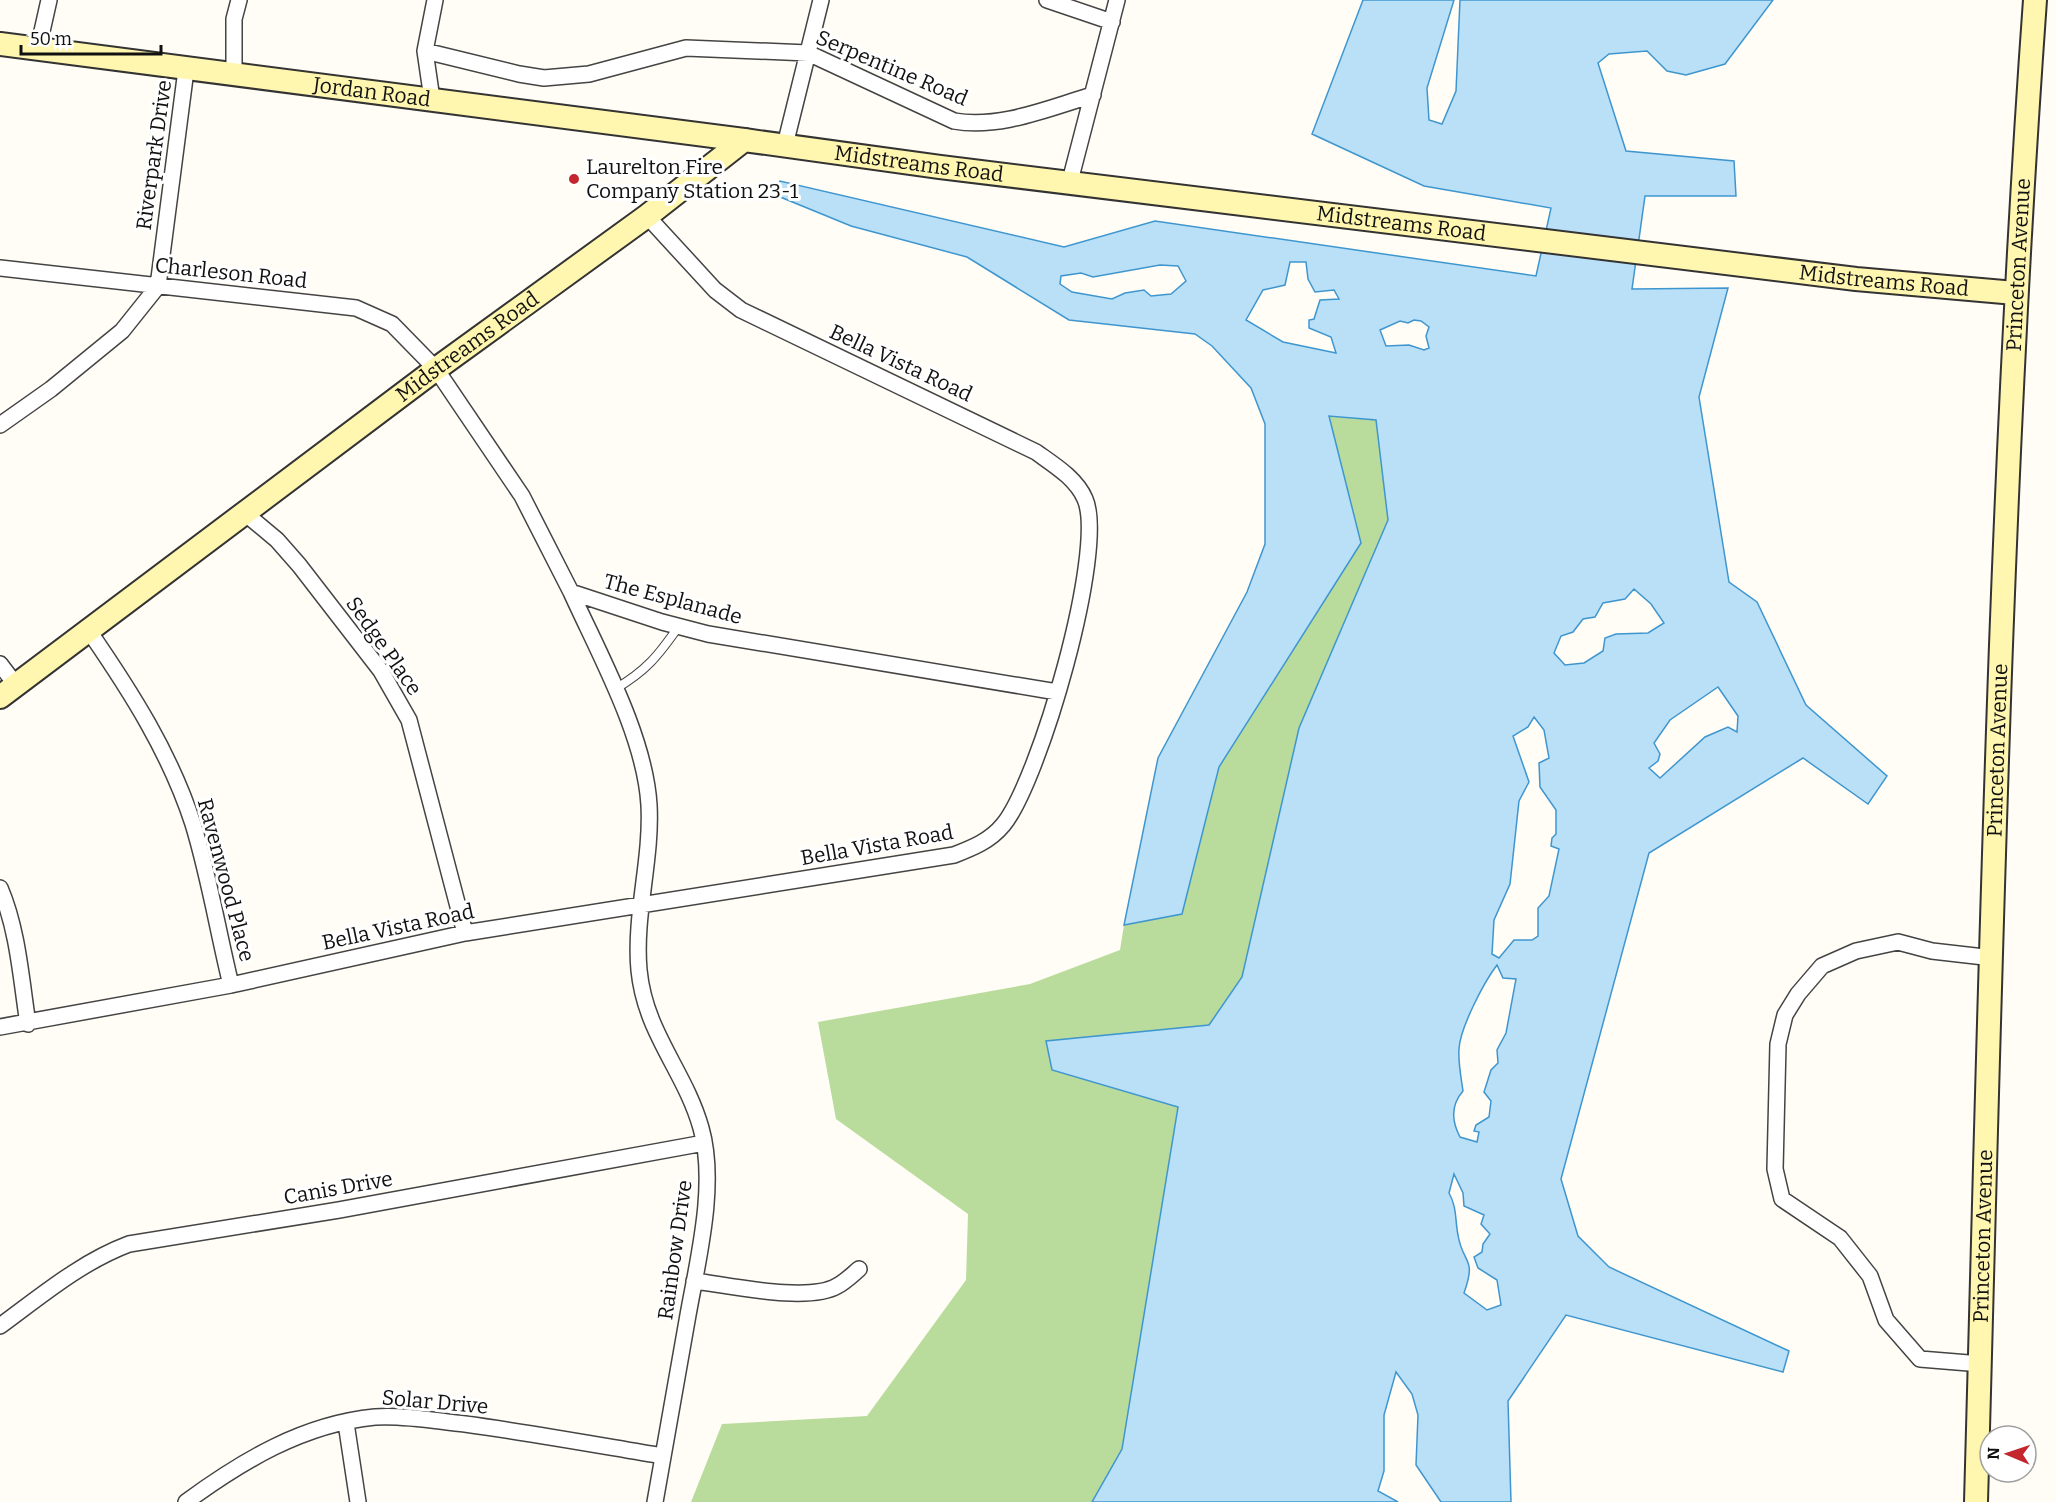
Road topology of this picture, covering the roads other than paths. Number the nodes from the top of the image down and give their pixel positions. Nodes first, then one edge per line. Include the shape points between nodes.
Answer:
1 (49, 0) edge
2 (239, 0) edge
3 (435, 0) edge
4 (821, 0) edge
5 (1047, 0) edge
6 (1118, 0) edge
7 (2036, 0) edge
8 (1112, 22) junction
9 (0, 44) edge
10 (38, 49) junction
11 (425, 51) junction
12 (808, 53) junction
13 (186, 70) junction
14 (234, 76) junction
15 (1093, 95) junction
16 (432, 99) junction
17 (744, 140) junction
18 (785, 145) junction
19 (1070, 181) junction
20 (646, 216) junction
21 (0, 268) edge
22 (158, 286) junction
23 (2015, 293) junction
24 (436, 369) junction
25 (0, 425) edge
26 (247, 514) junction
27 (571, 592) junction
28 (679, 626) junction
29 (89, 632) junction
30 (0, 664) edge
31 (615, 689) junction
32 (8, 691) edge
33 (1057, 692) junction
34 (0, 888) edge
35 (640, 905) junction
36 (465, 933) junction
37 (1993, 958) junction
38 (231, 985) junction
39 (28, 1024) junction
40 (0, 1027) edge
41 (704, 1143) junction
42 (859, 1269) dead end
43 (694, 1281) junction
44 (0, 1326) edge
45 (1981, 1364) junction
46 (346, 1423) junction
47 (663, 1456) junction
48 (186, 1502) edge
49 (358, 1502) edge
50 (654, 1502) edge
51 (1976, 1502) edge

1 - 10 street
2 - 14 street via 234,19
3 - 11 street
4 - 12 street
5 - 8 street
6 - 8 street
7 - 23 street, Princeton Avenue
8 - 15 street
9 - 10 street, Jordan Road
10 - 13 street, Jordan Road
11 - 12 street, Serpentine Road via 544,78 589,74 686,48
11 - 16 street
12 - 15 street, Serpentine Road via 954,121 974,125 999,122
12 - 18 street
13 - 14 street, Jordan Road
13 - 22 street, Riverpark Drive
14 - 16 street, Jordan Road
15 - 19 street
16 - 17 street, Jordan Road
17 - 18 street, Midstreams Road
17 - 20 street, Midstreams Road
18 - 19 street, Midstreams Road
19 - 23 street, Midstreams Road via 1856,279
20 - 24 street, Midstreams Road
20 - 33 street, Bella Vista Road via 715,290 741,310 1036,452 1077,486 1085,500 1089,522 1086,582
21 - 22 street, Charleson Road
22 - 24 street, Charleson Road via 356,308 392,324
22 - 25 street via 122,331
23 - 37 street, Princeton Avenue
24 - 26 street, Midstreams Road
24 - 27 street, The Esplanade via 522,496
26 - 29 street, Midstreams Road
26 - 36 street, Sedge Place via 299,565 381,671 409,720
27 - 28 street, The Esplanade
27 - 31 street, Rainbow Drive
28 - 31 lane via 641,674
28 - 33 street, The Esplanade
29 - 32 street, Midstreams Road
29 - 38 street, Ravenwood Place via 139,705 167,758 193,824
30 - 32 street
31 - 35 street, Rainbow Drive via 639,758 649,803 649,846
33 - 35 street, Bella Vista Road via 1045,738 1024,790 1003,825 979,846 954,855
34 - 39 street via 18,955
35 - 36 street, Bella Vista Road
35 - 41 street, Rainbow Drive via 639,969 646,1011 688,1096
36 - 38 street, Bella Vista Road
37 - 45 street, Princeton Avenue
37 - 45 street via 1932,951 1898,942 1856,951 1822,966 1785,1015 1778,1044 1774,1169 1782,1199 1840,1238 1870,1276 1886,1320 1920,1359
38 - 39 street, Bella Vista Road
39 - 40 street, Bella Vista Road
41 - 43 street, Rainbow Drive via 707,1181
41 - 44 street, Canis Drive via 129,1244 78,1269
42 - 43 street via 836,1287 812,1293
43 - 47 street, Rainbow Drive
45 - 51 street, Princeton Avenue
46 - 47 street, Solar Drive via 375,1417 412,1418
46 - 48 street, Solar Drive via 257,1454
46 - 49 street
47 - 50 street, Rainbow Drive

